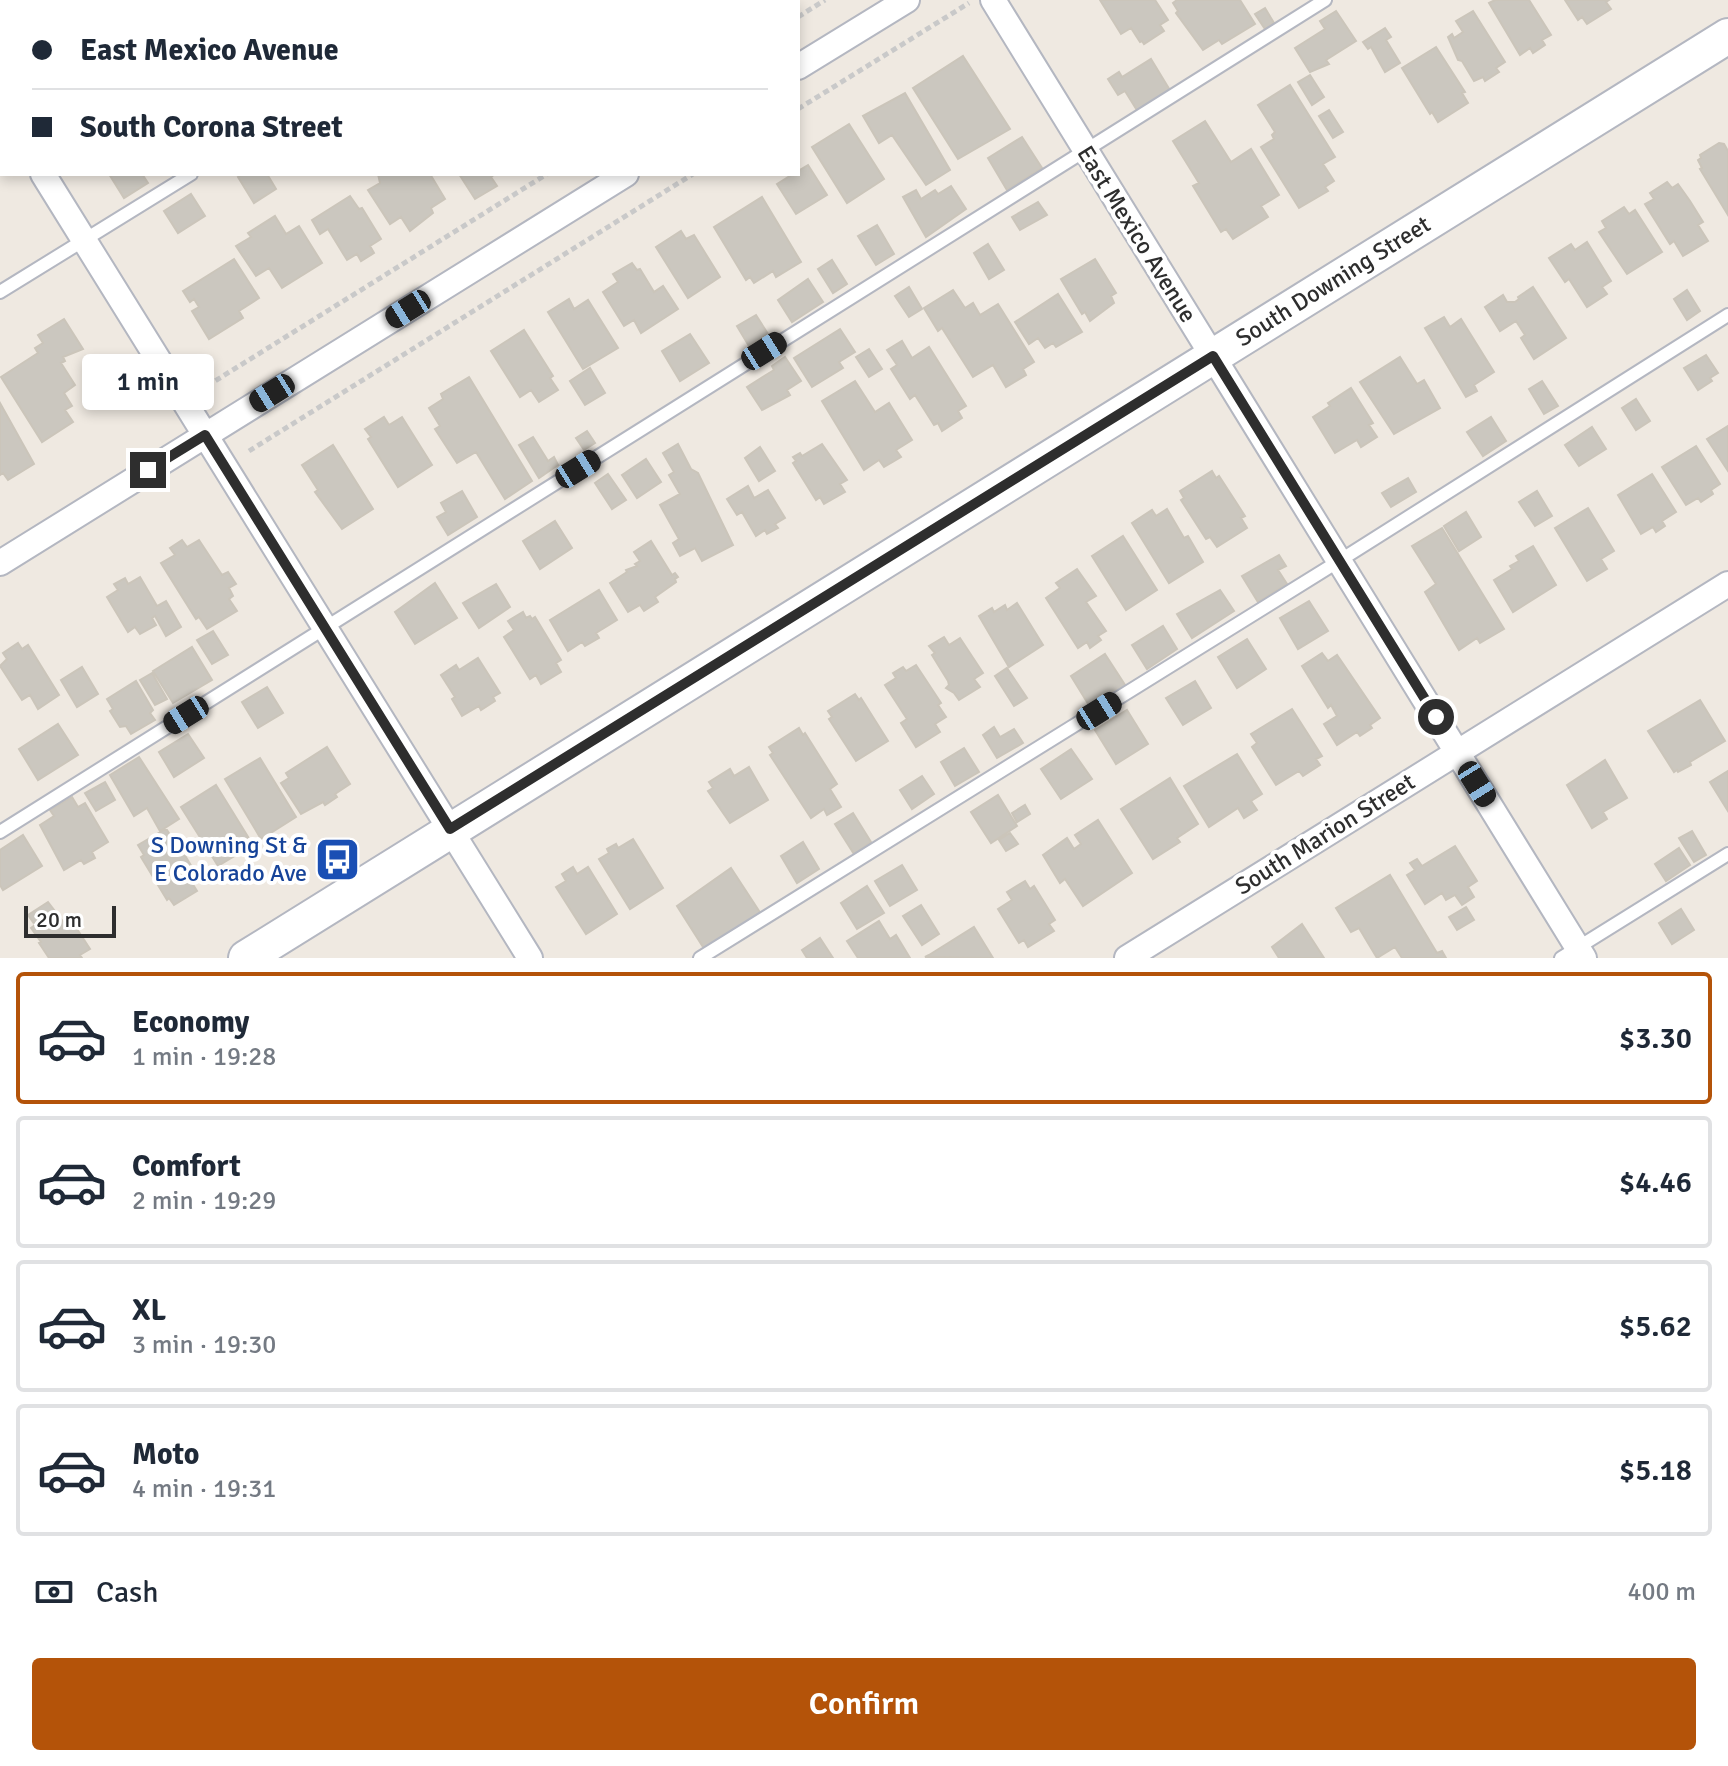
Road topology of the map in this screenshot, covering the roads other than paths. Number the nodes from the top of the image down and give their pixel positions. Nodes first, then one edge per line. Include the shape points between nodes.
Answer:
1 (907, 0) edge
2 (1325, 0) edge
3 (981, 1) edge
4 (1728, 36) edge
5 (800, 66) edge
6 (1085, 150) junction
7 (44, 176) edge
8 (188, 176) edge
9 (623, 176) edge
10 (84, 240) junction
11 (0, 292) edge
12 (1728, 315) edge
13 (1213, 356) junction
14 (205, 435) junction
15 (1339, 561) junction
16 (0, 563) edge
17 (1728, 584) edge
18 (325, 628) junction
19 (1458, 752) junction
20 (450, 829) junction
21 (0, 832) edge
22 (1728, 854) edge
23 (1574, 954) edge
24 (246, 958) edge
25 (530, 958) edge
26 (700, 958) edge
27 (1127, 958) edge

1 - 5 street
2 - 6 lane
3 - 6 street, East Mexico Avenue
4 - 13 main road, South Downing Street
6 - 13 street, East Mexico Avenue
6 - 18 lane
7 - 10 street
8 - 10 lane
9 - 14 street
10 - 11 lane
10 - 14 street
12 - 15 lane
13 - 15 street, East Mexico Avenue
13 - 20 main road, South Downing Street
14 - 16 street
14 - 18 street
15 - 19 street, East Mexico Avenue
15 - 26 lane
17 - 19 street, South Marion Street
18 - 20 street
18 - 21 lane
19 - 23 street, East Mexico Avenue
19 - 27 street, South Marion Street
20 - 24 main road, South Downing Street
20 - 25 street
22 - 23 lane

